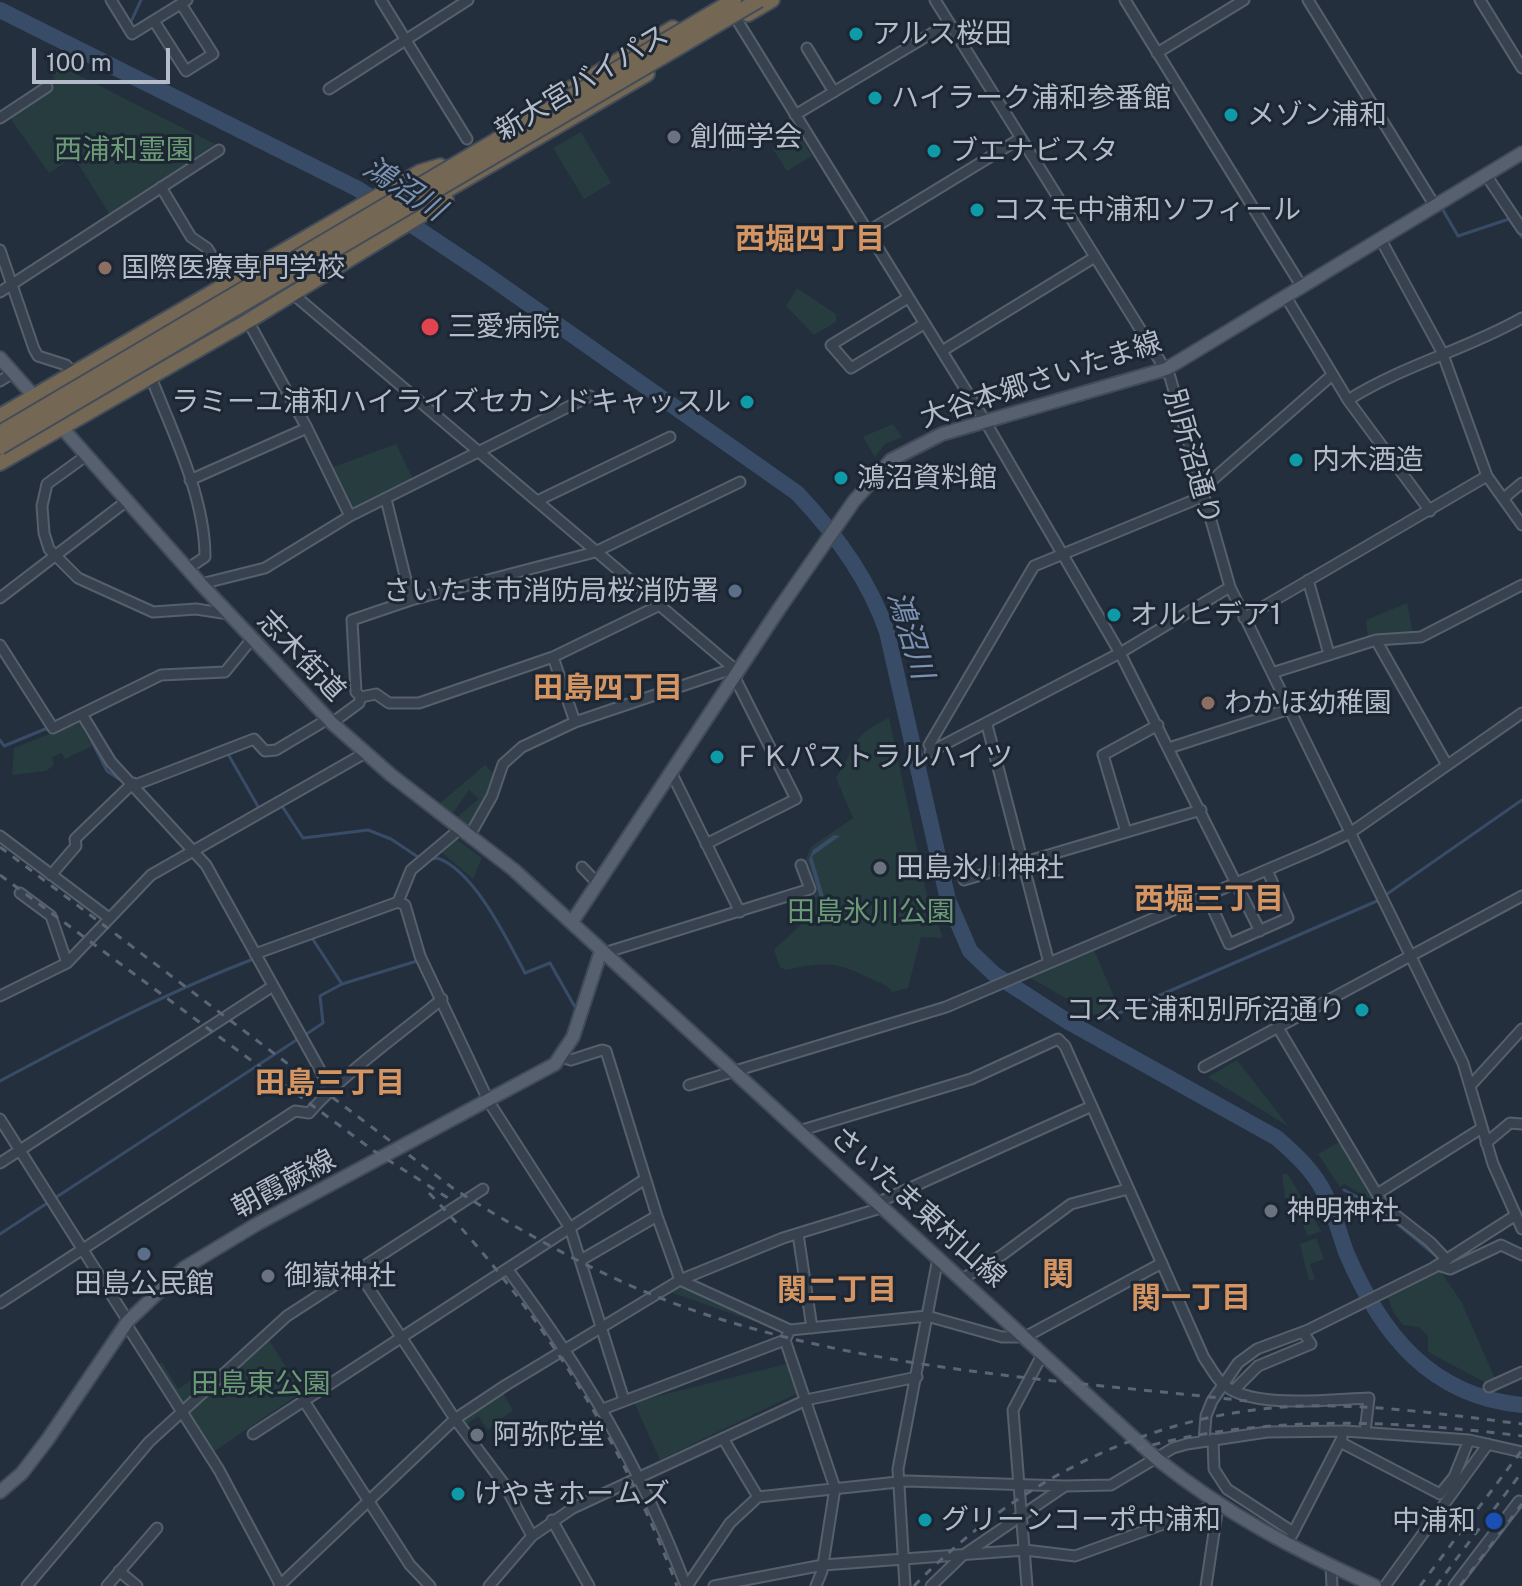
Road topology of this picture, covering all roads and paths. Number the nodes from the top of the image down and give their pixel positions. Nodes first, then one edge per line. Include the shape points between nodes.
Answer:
1 (111, 0) edge
2 (381, 0) edge
3 (468, 0) edge
4 (722, 0) edge
5 (734, 0) edge
6 (759, 0) edge
7 (772, 0) edge
8 (935, 0) edge
9 (1125, 0) edge
10 (1244, 0) edge
11 (1308, 0) edge
12 (1480, 0) edge
13 (184, 2) edge
14 (737, 20) junction
15 (154, 21) junction
16 (949, 23) junction
17 (406, 40) junction
18 (807, 48) dead end
19 (1157, 53) junction
20 (1522, 68) edge
21 (47, 87) dead end
22 (329, 89) dead end
23 (834, 92) junction
24 (795, 115) junction
25 (0, 118) edge
26 (1021, 138) junction
27 (467, 139) dead end
28 (219, 150) dead end
29 (1522, 153) edge
30 (1486, 175) junction
31 (161, 187) junction
32 (1435, 206) junction
33 (363, 210) junction
34 (390, 229) junction
35 (1522, 229) edge
36 (867, 232) junction
37 (1381, 240) junction
38 (0, 250) edge
39 (1095, 257) junction
40 (228, 281) junction
41 (11, 284) junction
42 (1302, 287) junction
43 (0, 292) edge
44 (293, 294) junction
45 (1286, 297) junction
46 (908, 298) junction
47 (1522, 318) edge
48 (248, 321) junction
49 (924, 324) junction
50 (942, 351) junction
51 (1442, 352) junction
52 (0, 358) edge
53 (1166, 369) junction
54 (13, 373) junction
55 (150, 375) junction
56 (1331, 376) junction
57 (73, 380) junction
58 (0, 381) edge
59 (34, 396) junction
60 (590, 396) dead end
61 (1348, 400) junction
62 (84, 402) dead end
63 (0, 416) edge
64 (15, 420) dead end
65 (985, 421) junction
66 (61, 427) junction
67 (307, 428) junction
68 (0, 431) edge
69 (28, 436) dead end
70 (670, 437) dead end
71 (0, 450) edge
72 (477, 451) junction
73 (87, 455) junction
74 (0, 463) edge
75 (1487, 476) junction
76 (190, 480) junction
77 (740, 482) dead end
78 (1522, 483) edge
79 (1203, 493) junction
80 (1504, 498) junction
81 (386, 499) junction
82 (128, 500) junction
83 (537, 501) junction
84 (1430, 511) junction
85 (350, 516) junction
86 (1522, 525) edge
87 (595, 552) junction
88 (1063, 555) junction
89 (56, 559) junction
90 (187, 569) junction
91 (1308, 580) junction
92 (201, 584) junction
93 (1522, 585) edge
94 (1230, 587) junction
95 (0, 598) edge
96 (411, 600) junction
97 (658, 606) junction
98 (229, 614) junction
99 (1244, 618) junction
100 (251, 640) junction
101 (1376, 640) junction
102 (0, 645) edge
103 (1120, 653) junction
104 (1329, 654) junction
105 (553, 657) junction
106 (734, 672) junction
107 (1272, 673) junction
108 (361, 697) junction
109 (1289, 709) junction
110 (1522, 713) edge
111 (83, 716) junction
112 (330, 721) junction
113 (575, 722) junction
114 (987, 725) junction
115 (1158, 725) junction
116 (1169, 748) junction
117 (365, 753) junction
118 (1447, 765) junction
119 (672, 774) junction
120 (134, 784) junction
121 (1201, 810) junction
122 (466, 832) junction
123 (1126, 832) junction
124 (1350, 833) junction
125 (0, 836) edge
126 (706, 844) junction
127 (193, 852) junction
128 (1023, 862) junction
129 (801, 865) dead end
130 (582, 867) dead end
131 (1267, 870) junction
132 (51, 875) junction
133 (964, 880) dead end
134 (1239, 882) junction
135 (598, 884) junction
136 (20, 893) dead end
137 (1207, 896) junction
138 (1522, 896) edge
139 (398, 902) junction
140 (740, 912) junction
141 (109, 918) junction
142 (572, 922) junction
143 (1260, 931) junction
144 (603, 952) junction
145 (255, 954) junction
146 (1410, 954) junction
147 (67, 963) junction
148 (1049, 963) junction
149 (273, 986) junction
150 (0, 996) edge
151 (442, 999) junction
152 (1277, 1026) junction
153 (1522, 1029) edge
154 (562, 1057) junction
155 (1204, 1067) dead end
156 (734, 1071) junction
157 (1472, 1084) junction
158 (689, 1085) dead end
159 (330, 1088) junction
160 (489, 1102) junction
161 (1092, 1106) junction
162 (1522, 1113) edge
163 (0, 1119) edge
164 (1520, 1124) edge
165 (1482, 1128) junction
166 (799, 1131) junction
167 (1486, 1143) junction
168 (20, 1150) junction
169 (0, 1163) edge
170 (645, 1179) junction
171 (483, 1189) dead end
172 (1128, 1189) junction
173 (1377, 1194) junction
174 (881, 1205) junction
175 (1516, 1215) junction
176 (657, 1216) junction
177 (570, 1228) junction
178 (1522, 1229) edge
179 (798, 1234) junction
180 (83, 1249) junction
181 (1522, 1255) edge
182 (938, 1258) junction
183 (581, 1260) junction
184 (1442, 1262) junction
185 (1162, 1263) junction
186 (357, 1270) junction
187 (508, 1270) junction
188 (962, 1279) junction
189 (680, 1280) junction
190 (0, 1303) edge
191 (927, 1316) junction
192 (127, 1322) junction
193 (812, 1328) junction
194 (602, 1329) junction
195 (790, 1330) junction
196 (1303, 1332) junction
197 (403, 1337) junction
198 (1025, 1337) junction
199 (785, 1340) junction
200 (567, 1350) junction
201 (1042, 1355) junction
202 (1522, 1372) edge
203 (917, 1377) junction
204 (1223, 1384) junction
205 (1489, 1387) dead end
206 (1234, 1390) junction
207 (624, 1400) junction
208 (806, 1400) junction
209 (304, 1401) junction
210 (603, 1409) junction
211 (180, 1411) junction
212 (455, 1419) junction
213 (1345, 1431) junction
214 (1365, 1432) junction
215 (253, 1434) dead end
216 (724, 1440) junction
217 (1209, 1440) junction
218 (1469, 1440) junction
219 (1340, 1442) junction
220 (1488, 1444) junction
221 (1522, 1452) edge
222 (1157, 1459) junction
223 (642, 1479) junction
224 (898, 1482) junction
225 (1017, 1482) junction
226 (1065, 1486) junction
227 (835, 1488) junction
228 (0, 1492) edge
229 (758, 1497) junction
230 (1238, 1499) junction
231 (369, 1501) junction
232 (1522, 1502) edge
233 (1217, 1506) junction
234 (1021, 1514) junction
235 (1229, 1514) junction
236 (552, 1520) junction
237 (157, 1528) dead end
238 (1293, 1532) junction
239 (532, 1536) junction
240 (1287, 1546) junction
241 (1025, 1550) junction
242 (962, 1556) junction
243 (903, 1558) junction
244 (823, 1565) junction
245 (1331, 1566) junction
246 (119, 1571) junction
247 (27, 1586) edge
248 (107, 1586) edge
249 (137, 1586) edge
250 (280, 1586) edge
251 (430, 1586) edge
252 (489, 1586) edge
253 (589, 1586) edge
254 (686, 1586) edge
255 (714, 1586) edge
256 (816, 1586) edge
257 (905, 1586) edge
258 (931, 1586) edge
259 (1027, 1586) edge
260 (1206, 1586) edge
261 (1332, 1586) edge
262 (1375, 1586) edge
263 (1385, 1586) edge
264 (1454, 1586) edge

1 - 15 street via 132,34
2 - 17 street
3 - 17 street
4 - 33 highway, 新大宮バイパス via 440,166 420,172
5 - 68 highway, bridge
6 - 71 highway, bridge
7 - 14 highway, 新大宮バイパス
8 - 16 street, 別所沼通り
9 - 19 street
10 - 19 street
11 - 32 street
12 - 20 street
13 - 15 street
13 - 15 street via 213,54 204,60 186,71
14 - 24 street
14 - 34 highway, 新大宮バイパス, bridge
16 - 23 street
16 - 26 street, 別所沼通り
17 - 22 street
17 - 27 street
18 - 23 street
19 - 42 street
21 - 25 street
23 - 24 street
24 - 36 street
26 - 36 street
26 - 39 street, 別所沼通り
28 - 31 street
29 - 30 main road, 大谷本郷さいたま線
30 - 32 main road, 大谷本郷さいたま線
30 - 35 street
31 - 40 street via 191,237 207,248
31 - 41 street
32 - 37 main road, 大谷本郷さいたま線
33 - 40 highway, 新大宮バイパス
33 - 57 highway, 新大宮バイパス
34 - 44 highway, 新大宮バイパス
34 - 62 highway, 新大宮バイパス
36 - 46 street
37 - 42 main road, 大谷本郷さいたま線
37 - 51 street
38 - 41 street
39 - 50 street
39 - 53 street, 別所沼通り
40 - 57 highway, 新大宮バイパス
41 - 43 street
41 - 57 street via 38,356 66,365
42 - 45 main road, 大谷本郷さいたま線
44 - 48 highway, 新大宮バイパス
44 - 72 street
45 - 53 main road, 大谷本郷さいたま線
45 - 56 street
46 - 49 street
46 - 49 street via 831,345 851,368
47 - 51 street
48 - 55 highway, 新大宮バイパス
48 - 67 street
49 - 50 street
50 - 65 street
51 - 61 street
51 - 75 street
52 - 54 main road, 志木街道
53 - 65 main road, 大谷本郷さいたま線
53 - 79 street, 別所沼通り
54 - 58 street
54 - 59 main road, 志木街道
55 - 66 highway, 新大宮バイパス
55 - 76 street
56 - 61 street
56 - 79 street
57 - 59 highway, 新大宮バイパス
59 - 63 highway, 新大宮バイパス
59 - 66 main road, 志木街道
60 - 72 street
61 - 84 street
64 - 68 highway
65 - 88 street
65 - 106 main road, 大谷本郷さいたま線 via 942,434 898,456 878,473
66 - 73 main road, 志木街道
66 - 74 highway, 新大宮バイパス
67 - 76 street
67 - 85 street
69 - 71 highway
70 - 83 street
72 - 81 street
72 - 83 street
73 - 82 main road, 志木街道
73 - 89 street via 47,484 44,533
75 - 80 street
75 - 84 street
76 - 90 street via 205,557
77 - 87 street
78 - 80 street
79 - 88 street
79 - 94 street, 別所沼通り
80 - 86 street
81 - 85 street
81 - 96 street
82 - 89 street
82 - 90 main road, 志木街道
83 - 87 street
84 - 91 street
85 - 92 street via 265,568
87 - 96 street
87 - 97 street
88 - 103 street
88 - 114 street via 1034,566 929,748
89 - 95 street
89 - 98 street via 78,578 153,612 196,609
90 - 92 main road, 志木街道
91 - 99 street
91 - 104 street
92 - 98 main road, 志木街道
93 - 101 street via 1421,637
94 - 99 street, 別所沼通り
94 - 103 street
96 - 108 street via 352,620 356,692
97 - 105 street
97 - 106 street
98 - 100 main road, 志木街道
99 - 107 street, 別所沼通り
100 - 111 street via 225,672 161,675
100 - 112 main road, 志木街道
101 - 104 street
101 - 118 street
102 - 111 street via 53,728
103 - 114 street
103 - 115 street
104 - 107 street
105 - 108 street via 419,703 389,703 376,694
105 - 113 street
106 - 113 street
106 - 119 main road, 大谷本郷さいたま線
106 - 126 street via 796,799
107 - 109 street, 別所沼通り
108 - 112 street
109 - 116 street
109 - 124 street, 別所沼通り
110 - 118 street
111 - 120 street via 111,762
112 - 117 main road, 志木街道
112 - 120 street via 276,750 265,751 254,739
113 - 122 street via 522,747 503,764 492,796
114 - 128 street
115 - 116 street
115 - 123 street via 1103,755
116 - 121 street
117 - 122 main road, 志木街道
117 - 127 street
118 - 124 street
119 - 126 street
119 - 135 main road, 大谷本郷さいたま線
120 - 127 street
120 - 132 street via 75,839 76,846
121 - 123 street
121 - 134 street
122 - 139 street via 411,870
122 - 142 main road, 志木街道
123 - 128 street
124 - 131 street
124 - 146 street, 別所沼通り
125 - 132 street
126 - 140 street
127 - 141 street via 151,875
127 - 145 street via 206,865
128 - 133 street
128 - 148 street
129 - 140 street via 810,889
130 - 135 street
131 - 134 street
131 - 143 street via 1288,918
132 - 141 street
134 - 137 street
134 - 143 street
135 - 142 main road, 大谷本郷さいたま線
136 - 147 street via 51,916
137 - 143 street via 1229,944
137 - 148 street
138 - 146 street
139 - 145 street
139 - 151 street via 405,905 420,956
140 - 144 street
141 - 147 street
142 - 144 main road, 志木街道
144 - 154 main road
144 - 156 main road, さいたま東村山線
145 - 149 street
146 - 152 street
146 - 157 street, 別所沼通り
147 - 150 street
148 - 156 street via 937,1010
149 - 159 street
149 - 168 street
151 - 159 street
151 - 160 street
152 - 155 street
152 - 173 street
153 - 157 street
154 - 160 main road, 朝霞蕨線
154 - 170 street via 571,1060 606,1051
156 - 158 street
156 - 166 main road, さいたま東村山線
157 - 165 street, 別所沼通り
159 - 180 street via 309,1113 295,1111
160 - 177 street
160 - 192 main road, 朝霞蕨線 via 184,1268
161 - 166 street via 1058,1039 971,1079
161 - 172 street
161 - 174 street
162 - 164 street
163 - 168 street
164 - 167 street via 1510,1123
165 - 167 street, 別所沼通り
165 - 173 street
166 - 174 main road, さいたま東村山線
167 - 175 street, 別所沼通り
168 - 169 street
168 - 180 street
170 - 176 street
170 - 177 street
171 - 186 street
172 - 185 street
172 - 188 street via 1071,1204
173 - 184 street via 1384,1206 1430,1242
174 - 179 street
174 - 182 main road, さいたま東村山線
175 - 178 street, 別所沼通り
175 - 184 street
176 - 183 street
176 - 189 street
177 - 183 street
177 - 187 street
179 - 189 street
179 - 193 street
180 - 190 street
180 - 192 street
181 - 184 street via 1501,1245 1455,1267
182 - 188 main road, さいたま東村山線
182 - 191 street
183 - 194 street
184 - 196 street
185 - 198 street
185 - 204 street via 1204,1358
186 - 197 street
186 - 211 street via 287,1316
187 - 197 street
187 - 200 street
188 - 198 main road, さいたま東村山線
189 - 194 street
189 - 195 street
191 - 193 street
191 - 198 street via 1002,1337
191 - 203 street
192 - 211 street
192 - 228 main road, 朝霞蕨線 via 48,1439
193 - 195 street
194 - 200 street
194 - 207 street
195 - 199 street
196 - 204 street via 1258,1348
196 - 206 street via 1311,1344 1258,1366
197 - 209 street
197 - 212 street
198 - 201 main road, さいたま東村山線
199 - 207 street
199 - 208 street
200 - 210 street
200 - 212 street
201 - 222 main road, さいたま東村山線
201 - 225 street via 1013,1410
202 - 205 street
203 - 208 street
203 - 224 street
204 - 206 street
204 - 217 street via 1206,1416
206 - 214 street via 1289,1400 1369,1398
207 - 210 street
208 - 216 street
208 - 227 street
209 - 215 street
209 - 231 street
210 - 223 street
211 - 247 street
211 - 250 street via 219,1470
212 - 231 street
212 - 239 street via 504,1484
213 - 214 street
213 - 217 street via 1267,1432
213 - 219 street
214 - 218 street
216 - 223 street
216 - 229 street
217 - 222 street via 1173,1448
217 - 230 street via 1216,1474
218 - 219 street via 1454,1477 1440,1494
218 - 220 street
219 - 238 street
220 - 221 street
220 - 263 street
222 - 226 street via 1111,1485
222 - 233 main road, さいたま東村山線
223 - 236 street
223 - 254 street
224 - 225 street
224 - 227 street
224 - 243 street
225 - 226 street
225 - 234 street
226 - 234 street
227 - 229 street
227 - 244 street
229 - 254 street via 730,1523
230 - 235 street
230 - 238 street
231 - 250 street
231 - 251 street via 410,1565
232 - 264 street
233 - 235 main road, さいたま東村山線
233 - 241 street via 1075,1556
233 - 260 street
234 - 241 street
234 - 242 street
235 - 240 main road, さいたま東村山線
236 - 239 street
236 - 253 street
237 - 246 street
238 - 240 street
239 - 252 street
240 - 245 main road, さいたま東村山線
241 - 242 street
241 - 259 street
242 - 243 street
242 - 258 street
243 - 244 street
243 - 257 street
244 - 255 street
244 - 256 street
245 - 261 street
245 - 262 main road, さいたま東村山線
246 - 248 street
246 - 249 street

